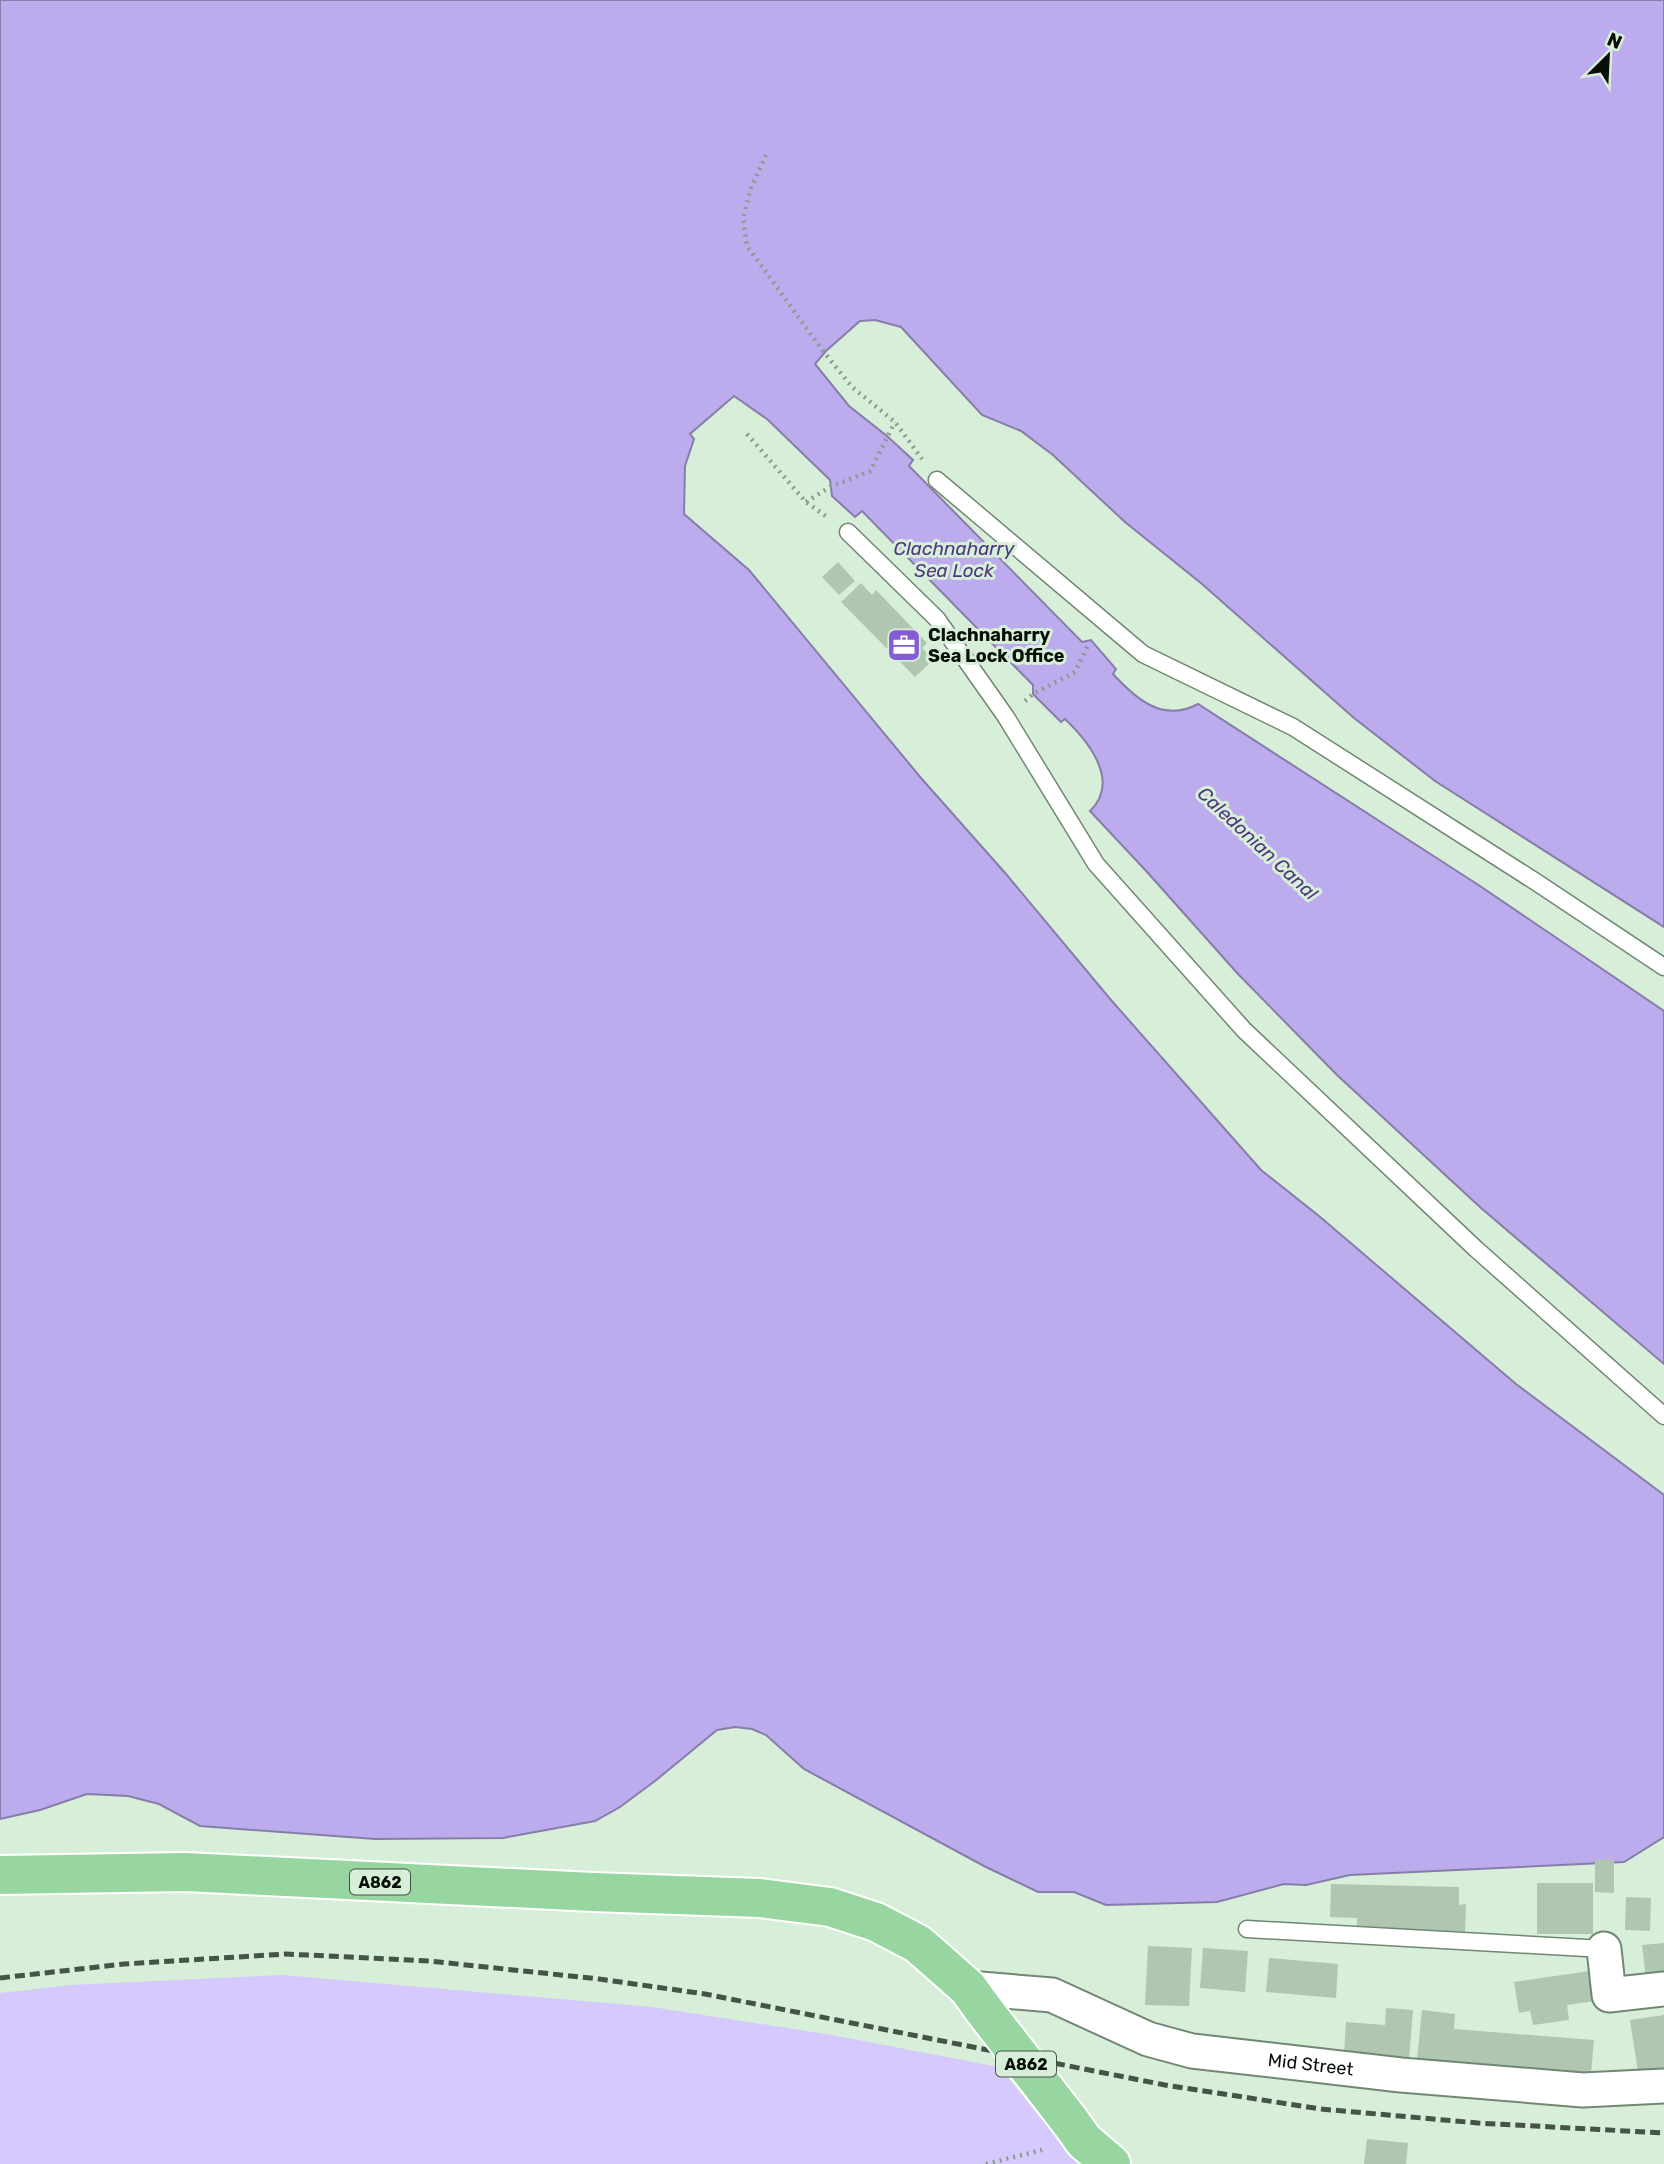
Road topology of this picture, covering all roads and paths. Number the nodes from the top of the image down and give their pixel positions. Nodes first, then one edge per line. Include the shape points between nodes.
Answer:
1 (766, 155) dead end
2 (895, 422) junction
3 (747, 434) dead end
4 (937, 480) joint
5 (806, 502) junction
6 (848, 532) joint
7 (1103, 620) junction
8 (1006, 717) junction
9 (1664, 967) edge
10 (1664, 1416) edge
11 (0, 1875) edge
12 (1247, 1929) dead end
13 (1604, 1949) joint
14 (1664, 1989) edge
15 (976, 1999) junction
16 (1664, 2086) edge
17 (1088, 2141) edge
18 (986, 2164) edge

1 - 2 path via 743,218 747,246 852,387
2 - 4 path
2 - 5 path via 870,471
3 - 5 path
4 - 7 lane
5 - 6 path
6 - 8 lane via 937,619
7 - 8 path via 1075,672 1033,694
7 - 9 lane via 1143,654 1293,727
8 - 10 lane via 1096,864 1244,1030 1476,1249
11 - 15 main road, A862 via 185,1872 760,1898 831,1908 876,1922 918,1944
12 - 13 lane
13 - 14 street via 1609,1995
15 - 16 street, Mid Street via 1052,1995 1148,2039 1192,2051 1583,2090
15 - 17 main road, A862, bridge
17 - 18 path

